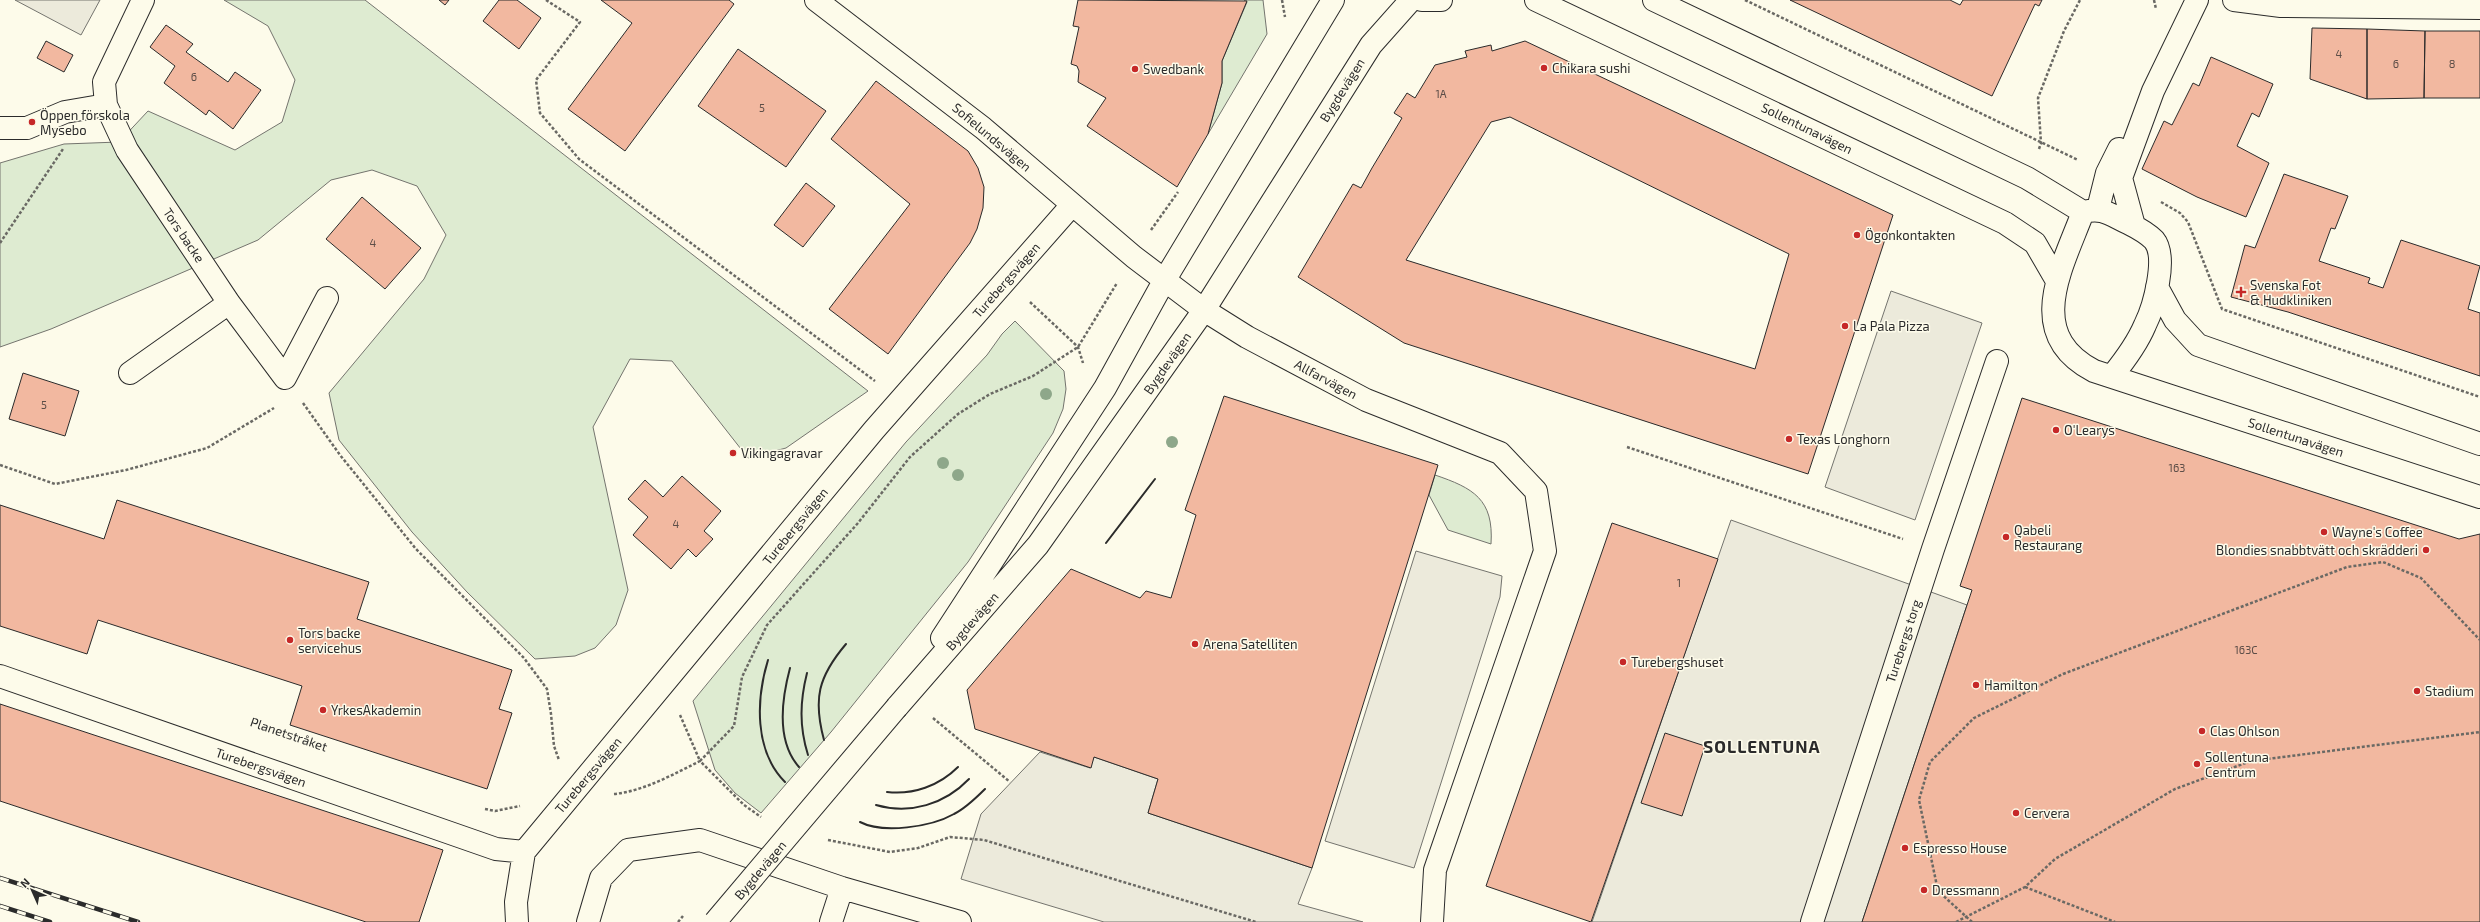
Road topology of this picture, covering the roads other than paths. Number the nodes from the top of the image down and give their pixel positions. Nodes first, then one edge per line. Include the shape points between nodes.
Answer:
1 (143, 0) edge
2 (816, 0) edge
3 (1333, 0) edge
4 (1411, 0) edge
5 (1422, 0) edge
6 (1441, 0) edge
7 (1536, 0) edge
8 (1654, 0) edge
9 (2196, 0) edge
10 (2234, 0) edge
11 (2429, 4) edge
12 (2480, 8) edge
13 (2153, 91) junction
14 (106, 105) junction
15 (0, 128) edge
16 (1072, 204) junction
17 (2090, 210) junction
18 (2134, 226) junction
19 (1164, 281) junction
20 (2057, 281) junction
21 (2157, 287) junction
22 (327, 298) dead end
23 (230, 303) junction
24 (1204, 310) junction
25 (1997, 361) dead end
26 (130, 373) dead end
27 (2112, 376) junction
28 (2480, 444) edge
29 (2480, 497) edge
30 (0, 676) edge
31 (897, 707) junction
32 (524, 852) junction
33 (842, 888) junction
34 (518, 922) edge
35 (588, 922) edge
36 (715, 922) edge
37 (831, 922) edge
38 (960, 922) edge
39 (1432, 922) edge
40 (1812, 922) edge

1 - 14 street, Tors backe via 104,82
2 - 16 street, Sofielundsvägen via 984,128
3 - 19 street, Bygdevägen
4 - 24 street, Bygdevägen via 1370,45
5 - 6 street
7 - 20 street, Sollentunavägen via 2005,223 2035,243
8 - 17 street
9 - 13 street
10 - 11 street via 2281,6
11 - 12 street
13 - 17 street, Sollentunavägen via 2128,129
13 - 18 street via 2121,178
14 - 15 street via 65,112 27,128
14 - 23 street, Tors backe via 127,150
16 - 19 street, Sofielundsvägen
16 - 32 street, Turebergsvägen via 874,430
17 - 18 street
17 - 20 street, Sollentunavägen
18 - 21 street via 2154,240 2160,252 2161,264
19 - 24 street, Allfarvägen
19 - 31 street, Bygdevägen via 1105,388
20 - 27 street, Sollentunavägen via 2054,329 2069,355 2094,371
21 - 27 street via 2146,324 2128,356
21 - 28 street via 2175,320 2198,345
22 - 23 street, Tors backe via 291,386
23 - 26 street
24 - 31 street, Bygdevägen via 1038,545
24 - 39 street, Allfarvägen via 1247,337 1366,400 1500,454 1536,491 1545,551 1435,870
25 - 40 street, Turebergs torg via 1933,548
27 - 29 street, Sollentunavägen
30 - 32 street, Turebergsvägen via 496,849
31 - 36 street, Bygdevägen, bridge
32 - 34 street via 516,902
33 - 35 street via 700,840 628,850 601,878
33 - 37 street
33 - 38 street

